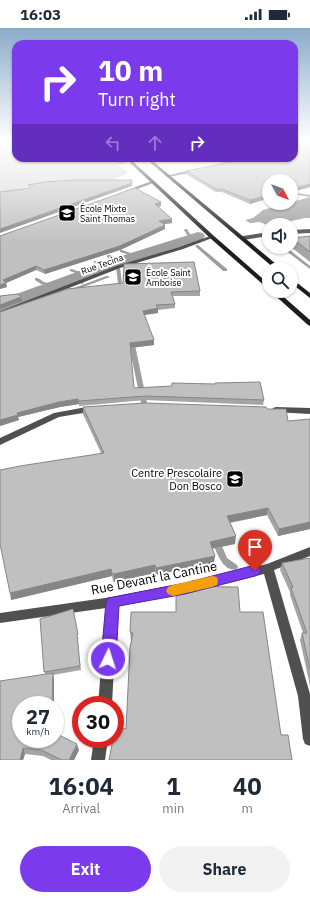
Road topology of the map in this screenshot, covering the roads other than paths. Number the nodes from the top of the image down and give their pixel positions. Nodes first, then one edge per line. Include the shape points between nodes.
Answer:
1 (146, 175) edge
2 (172, 175) edge
3 (168, 176) joint
4 (154, 182) junction
5 (120, 193) edge
6 (310, 231) edge
7 (298, 232) edge
8 (262, 235) edge
9 (212, 237) junction
10 (243, 238) junction
11 (271, 262) edge
12 (262, 282) edge
13 (298, 286) edge
14 (310, 296) edge
15 (281, 298) edge
16 (0, 313) edge
17 (310, 324) edge
18 (100, 408) edge
19 (264, 410) edge
20 (310, 411) edge
21 (0, 442) edge
22 (310, 551) edge
23 (268, 568) junction
24 (112, 602) junction
25 (0, 618) edge
26 (106, 696) edge
27 (310, 739) edge
28 (100, 748) edge
29 (98, 760) edge

1 - 4 main road
2 - 3 street
3 - 10 main road
4 - 5 street
4 - 9 main road
6 - 7 street
8 - 10 street
9 - 12 main road
9 - 16 street, Rue Tecina via 118,267
10 - 11 main road
13 - 14 main road
15 - 17 main road
18 - 21 street via 58,415
19 - 20 street
22 - 23 street, Rue Devant la Cantine
23 - 24 street, Rue Devant la Cantine
23 - 27 street via 304,696
24 - 25 street, Rue Devant la Cantine
24 - 26 street
28 - 29 street

